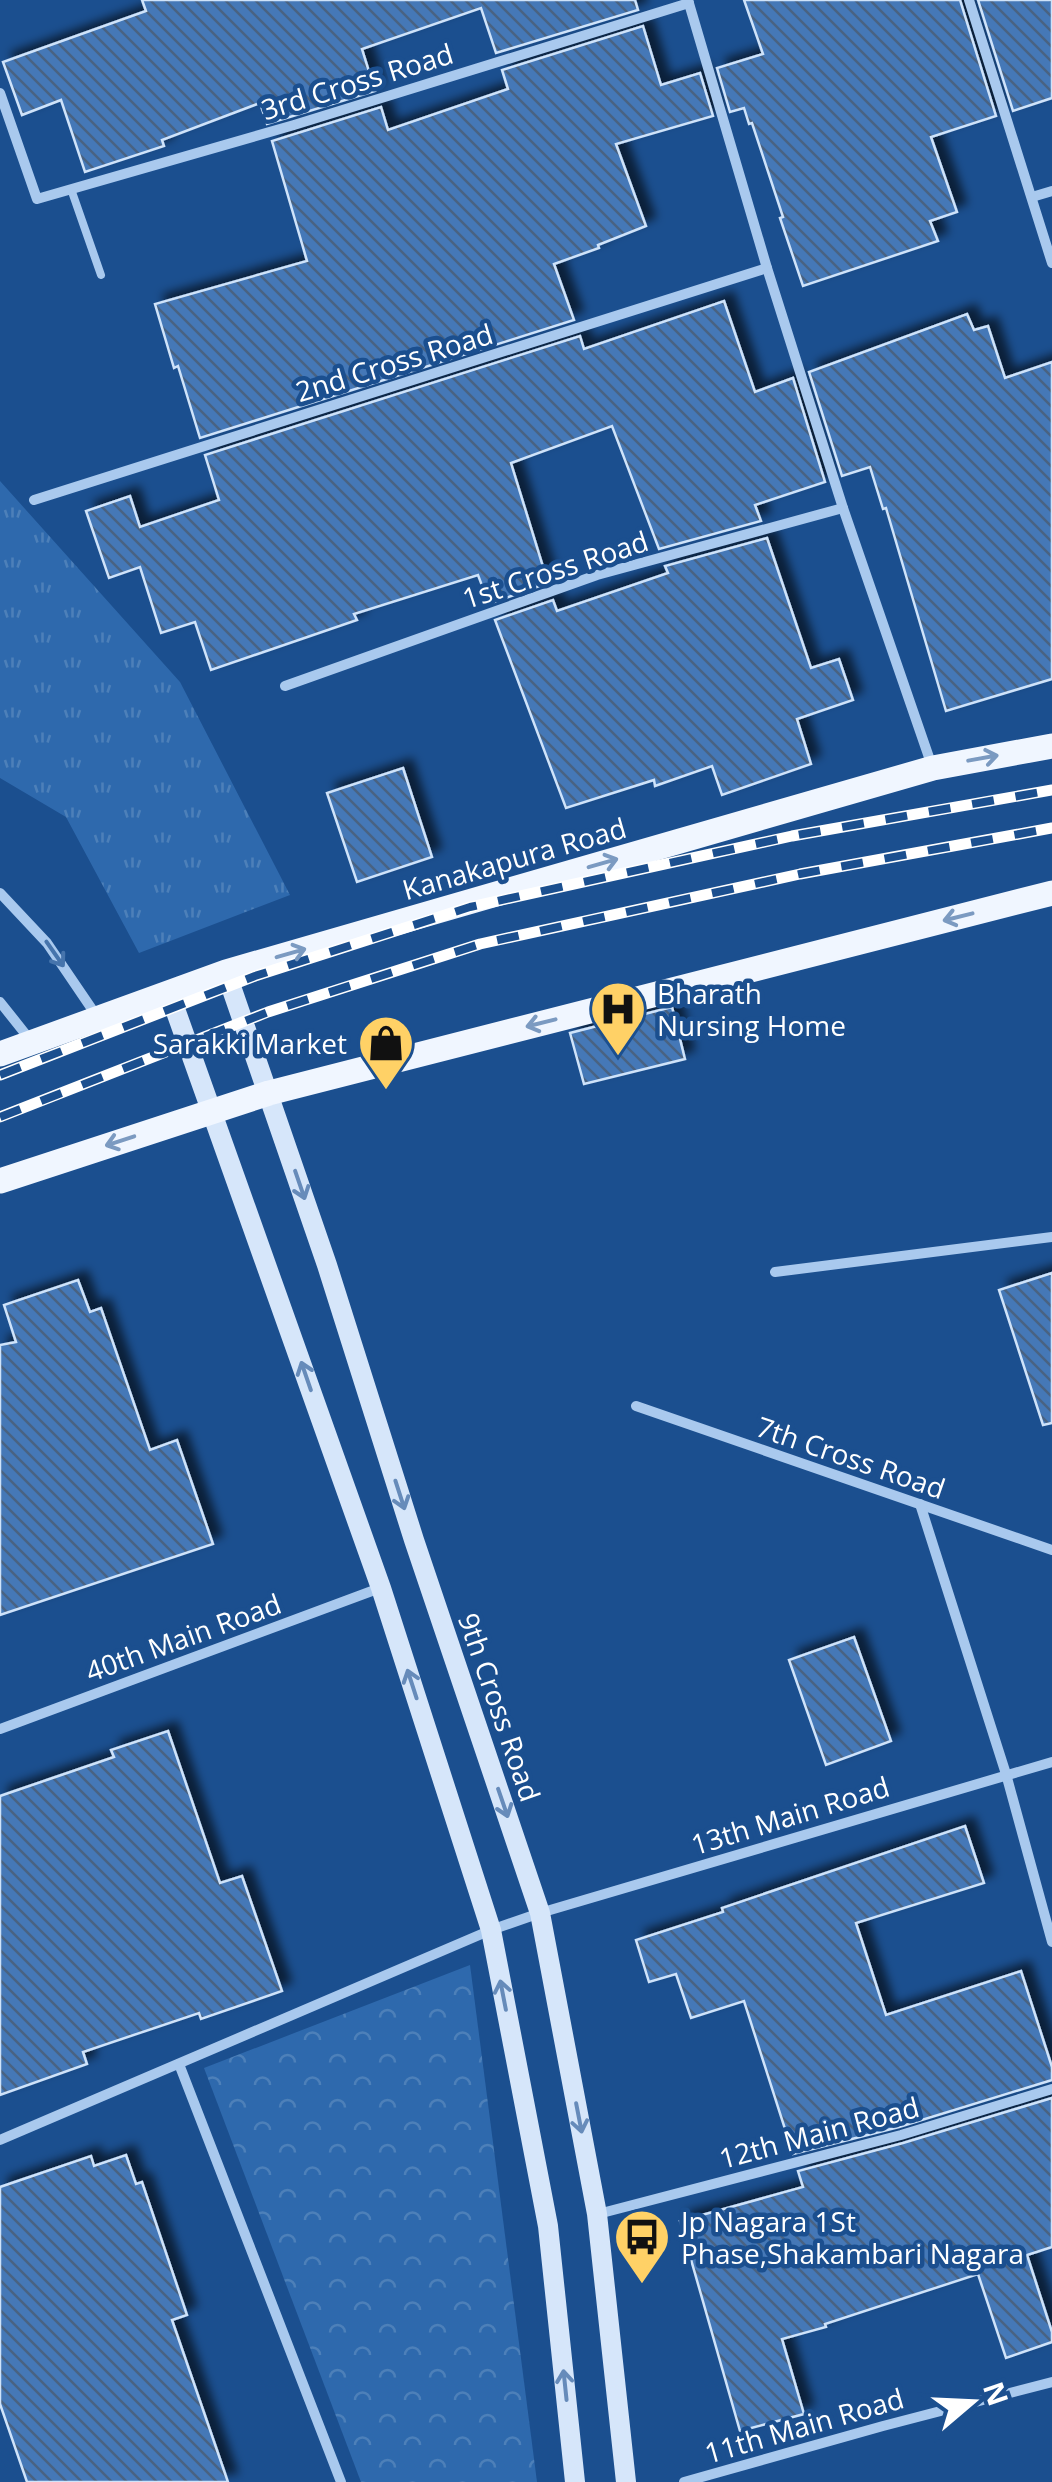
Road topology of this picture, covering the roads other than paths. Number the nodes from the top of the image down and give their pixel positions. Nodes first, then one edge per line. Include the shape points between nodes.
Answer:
1 (969, 0) edge
2 (688, 1) edge
3 (0, 93) edge
4 (71, 189) junction
5 (1052, 190) edge
6 (1032, 197) junction
7 (1052, 263) edge
8 (767, 268) junction
9 (101, 275) dead end
10 (34, 500) dead end
11 (843, 508) junction
12 (284, 686) dead end
13 (1052, 746) edge
14 (932, 768) junction
15 (1052, 892) edge
16 (2, 897) edge
17 (226, 972) junction
18 (169, 992) junction
19 (0, 1002) edge
20 (98, 1018) junction
21 (31, 1042) junction
22 (0, 1054) edge
23 (269, 1093) junction
24 (213, 1110) junction
25 (0, 1181) edge
26 (1052, 1237) edge
27 (775, 1272) dead end
28 (636, 1406) dead end
29 (920, 1504) junction
30 (1052, 1550) edge
31 (381, 1588) junction
32 (0, 1729) edge
33 (1052, 1762) edge
34 (1006, 1774) junction
35 (540, 1913) junction
36 (491, 1930) junction
37 (1052, 1942) edge
38 (179, 2064) junction
39 (1052, 2088) edge
40 (0, 2140) edge
41 (597, 2214) junction
42 (1052, 2382) edge
43 (341, 2482) edge
44 (575, 2482) edge
45 (626, 2482) edge
46 (684, 2482) edge

1 - 6 street
2 - 4 street, 3rd Cross Road
2 - 8 street
3 - 4 street, 3rd Cross Road via 37,199
4 - 9 lane
5 - 6 street
6 - 7 street
8 - 10 street, 2nd Cross Road
8 - 11 street
11 - 12 street, 1st Cross Road via 597,575
11 - 14 street
14 -> 13 main road, Kanakapura Road
17 -> 14 main road, Kanakapura Road
15 -> 23 main road
16 -> 20 street via 48,943
17 - 18 main road, Kanakapura Road
17 - 23 main road, 9th Cross Road
18 - 20 main road, Kanakapura Road
18 - 24 main road
19 - 21 street
20 - 21 main road, Kanakapura Road
21 - 22 main road, Kanakapura Road
23 - 24 main road
23 -> 35 main road, 9th Cross Road
24 -> 25 main road
31 -> 24 main road
26 - 27 street
28 - 29 street, 7th Cross Road
29 - 30 street, 7th Cross Road
29 - 34 street
31 - 32 street, 40th Main Road
36 -> 31 main road
33 - 34 street, 13th Main Road
34 - 35 street, 13th Main Road
34 - 37 street
35 - 36 street, 13th Main Road
35 -> 41 main road, 9th Cross Road
36 - 38 street, 13th Main Road
44 -> 36 main road via 548,2226
38 - 40 street, 13th Main Road
38 - 43 street
39 - 41 street, 12th Main Road
41 - 45 main road, 9th Cross Road
42 - 46 street, 11th Main Road

